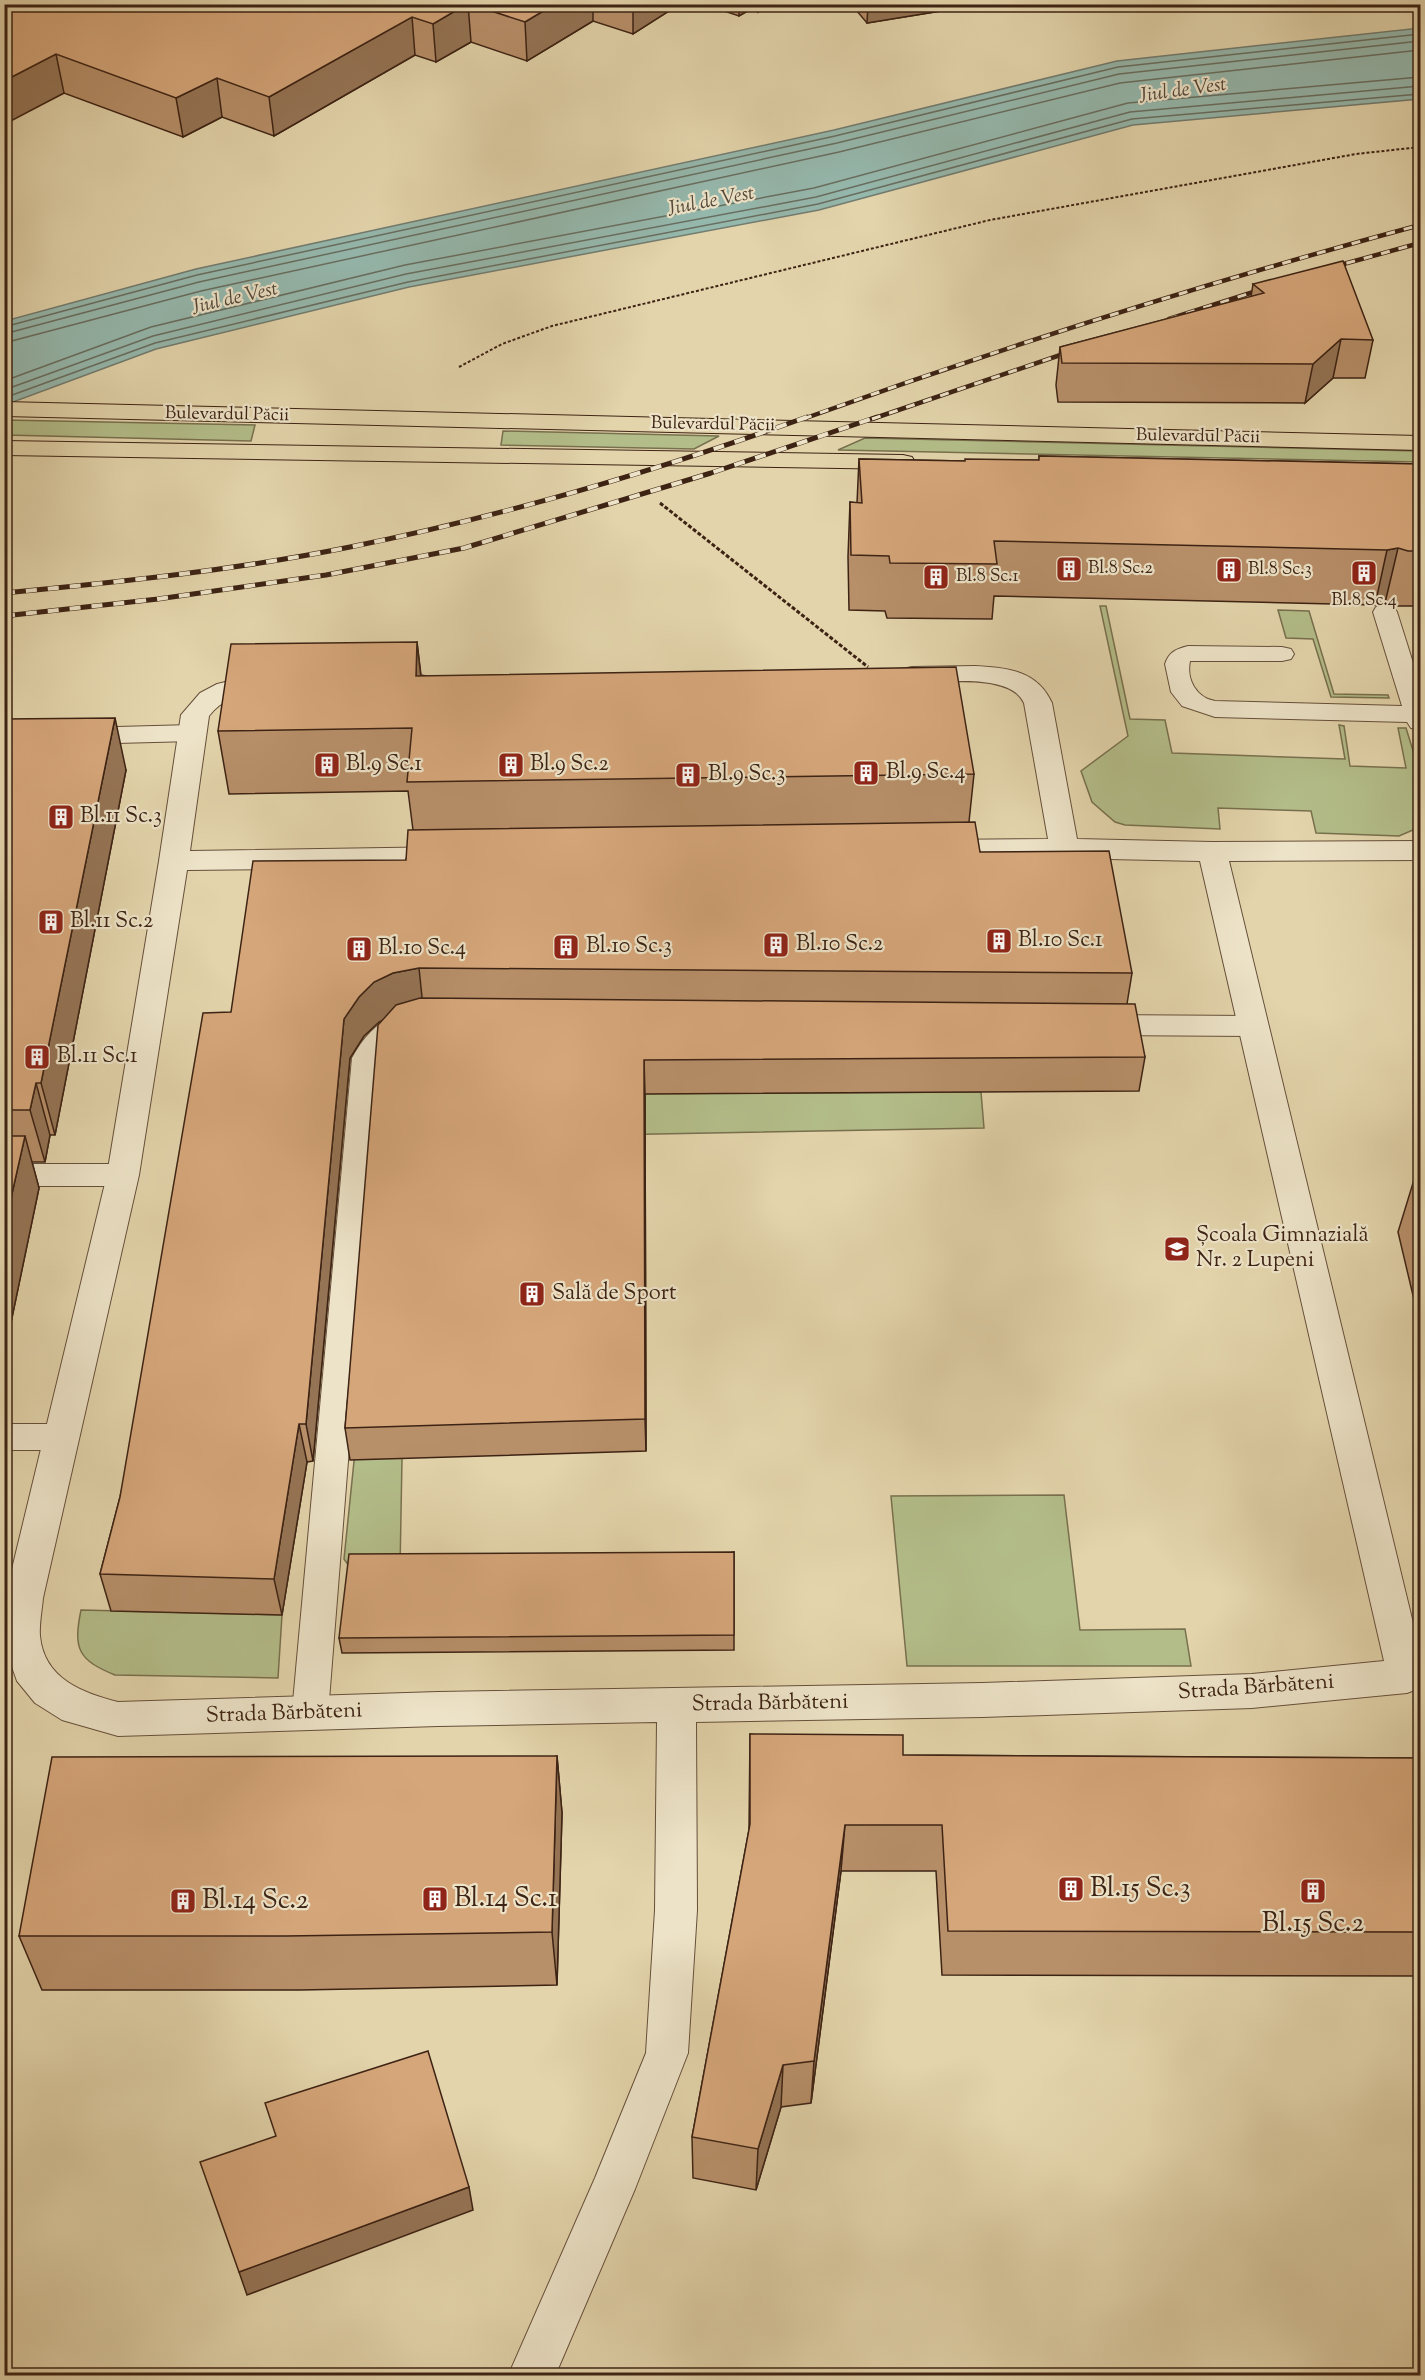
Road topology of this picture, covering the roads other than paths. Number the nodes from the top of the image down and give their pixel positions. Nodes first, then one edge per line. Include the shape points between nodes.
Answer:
1 (4, 409) edge
2 (1420, 443) edge
3 (4, 448) edge
4 (932, 462) edge
5 (1385, 612) dead end
6 (1282, 654) dead end
7 (878, 674) edge
8 (294, 679) edge
9 (1419, 718) edge
10 (192, 733) junction
11 (4, 738) edge
12 (1064, 848) junction
13 (910, 850) edge
14 (1420, 850) edge
15 (1212, 852) junction
16 (483, 856) edge
17 (174, 861) junction
18 (435, 1020) edge
19 (1075, 1025) edge
20 (1253, 1026) junction
21 (4, 1175) edge
22 (123, 1175) junction
23 (4, 1437) edge
24 (62, 1437) junction
25 (1414, 1673) edge
26 (677, 1706) junction
27 (310, 1713) junction
28 (531, 2376) edge

1 - 2 main road, Bulevardul Păcii
3 - 4 main road, Bulevardul Păcii
5 - 9 lane
6 - 9 lane via 1188,653 1181,656 1176,667 1182,693 1192,703 1215,709
7 - 12 street via 996,675 1017,680 1031,690 1038,703
8 - 10 street, Strada Bărbăteni via 241,684 218,692 195,715
10 - 11 lane
10 - 17 street, Strada Bărbăteni
12 - 13 street
12 - 15 street
14 - 15 street
15 - 20 street
16 - 17 street
17 - 22 street, Strada Bărbăteni
18 - 27 lane via 408,1021 391,1027 376,1039 366,1058
19 - 20 lane
20 - 25 street
21 - 22 lane
22 - 24 street, Strada Bărbăteni
23 - 24 lane
24 - 27 street, Strada Bărbăteni via 24,1598 21,1637 32,1669 49,1691 76,1708 118,1719
25 - 26 street, Strada Bărbăteni via 1252,1691
26 - 27 street, Strada Bărbăteni
26 - 28 street via 676,1910 667,2053 613,2189

